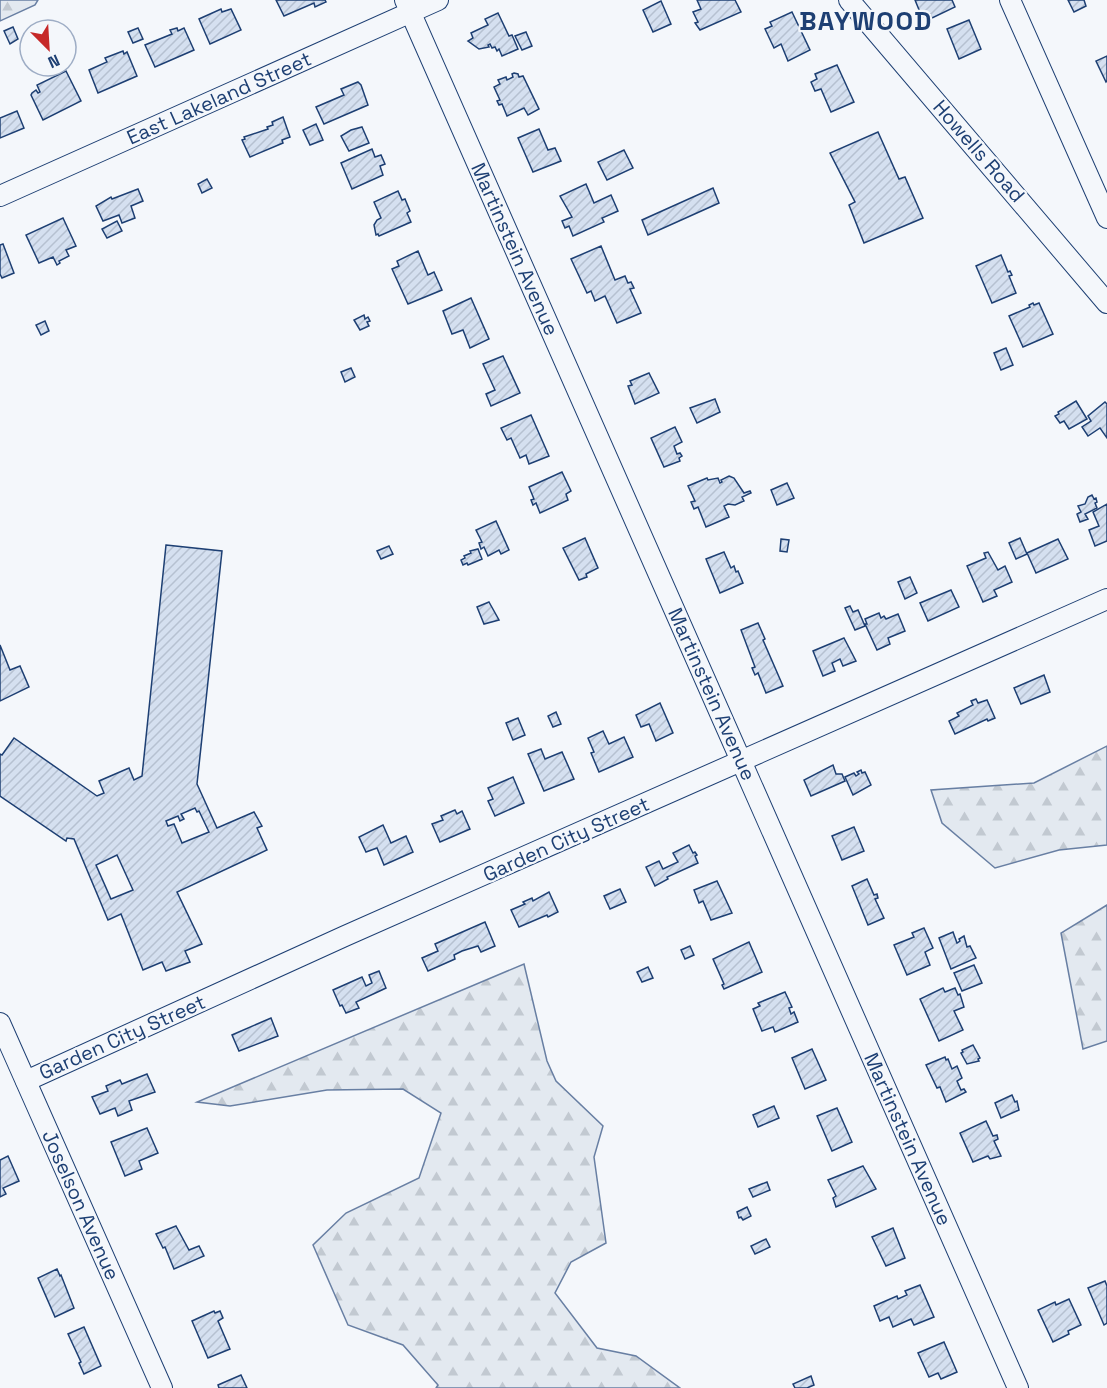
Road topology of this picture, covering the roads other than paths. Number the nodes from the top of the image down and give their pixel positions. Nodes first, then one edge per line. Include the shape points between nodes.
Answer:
1 (438, 0) edge
2 (849, 0) edge
3 (1010, 0) edge
4 (408, 6) edge
5 (0, 196) edge
6 (1107, 218) edge
7 (1107, 303) edge
8 (1107, 599) edge
9 (742, 762) junction
10 (0, 1023) edge
11 (26, 1081) junction
12 (162, 1388) edge
13 (1018, 1388) edge

1 - 4 street, East Lakeland Street
2 - 7 street, Howells Road
3 - 6 street
4 - 5 street, East Lakeland Street
4 - 9 street, Martinstein Avenue
8 - 9 street, Garden City Street
9 - 11 street, Garden City Street
9 - 13 street, Martinstein Avenue
10 - 11 street, Joselson Avenue
11 - 12 street, Joselson Avenue

